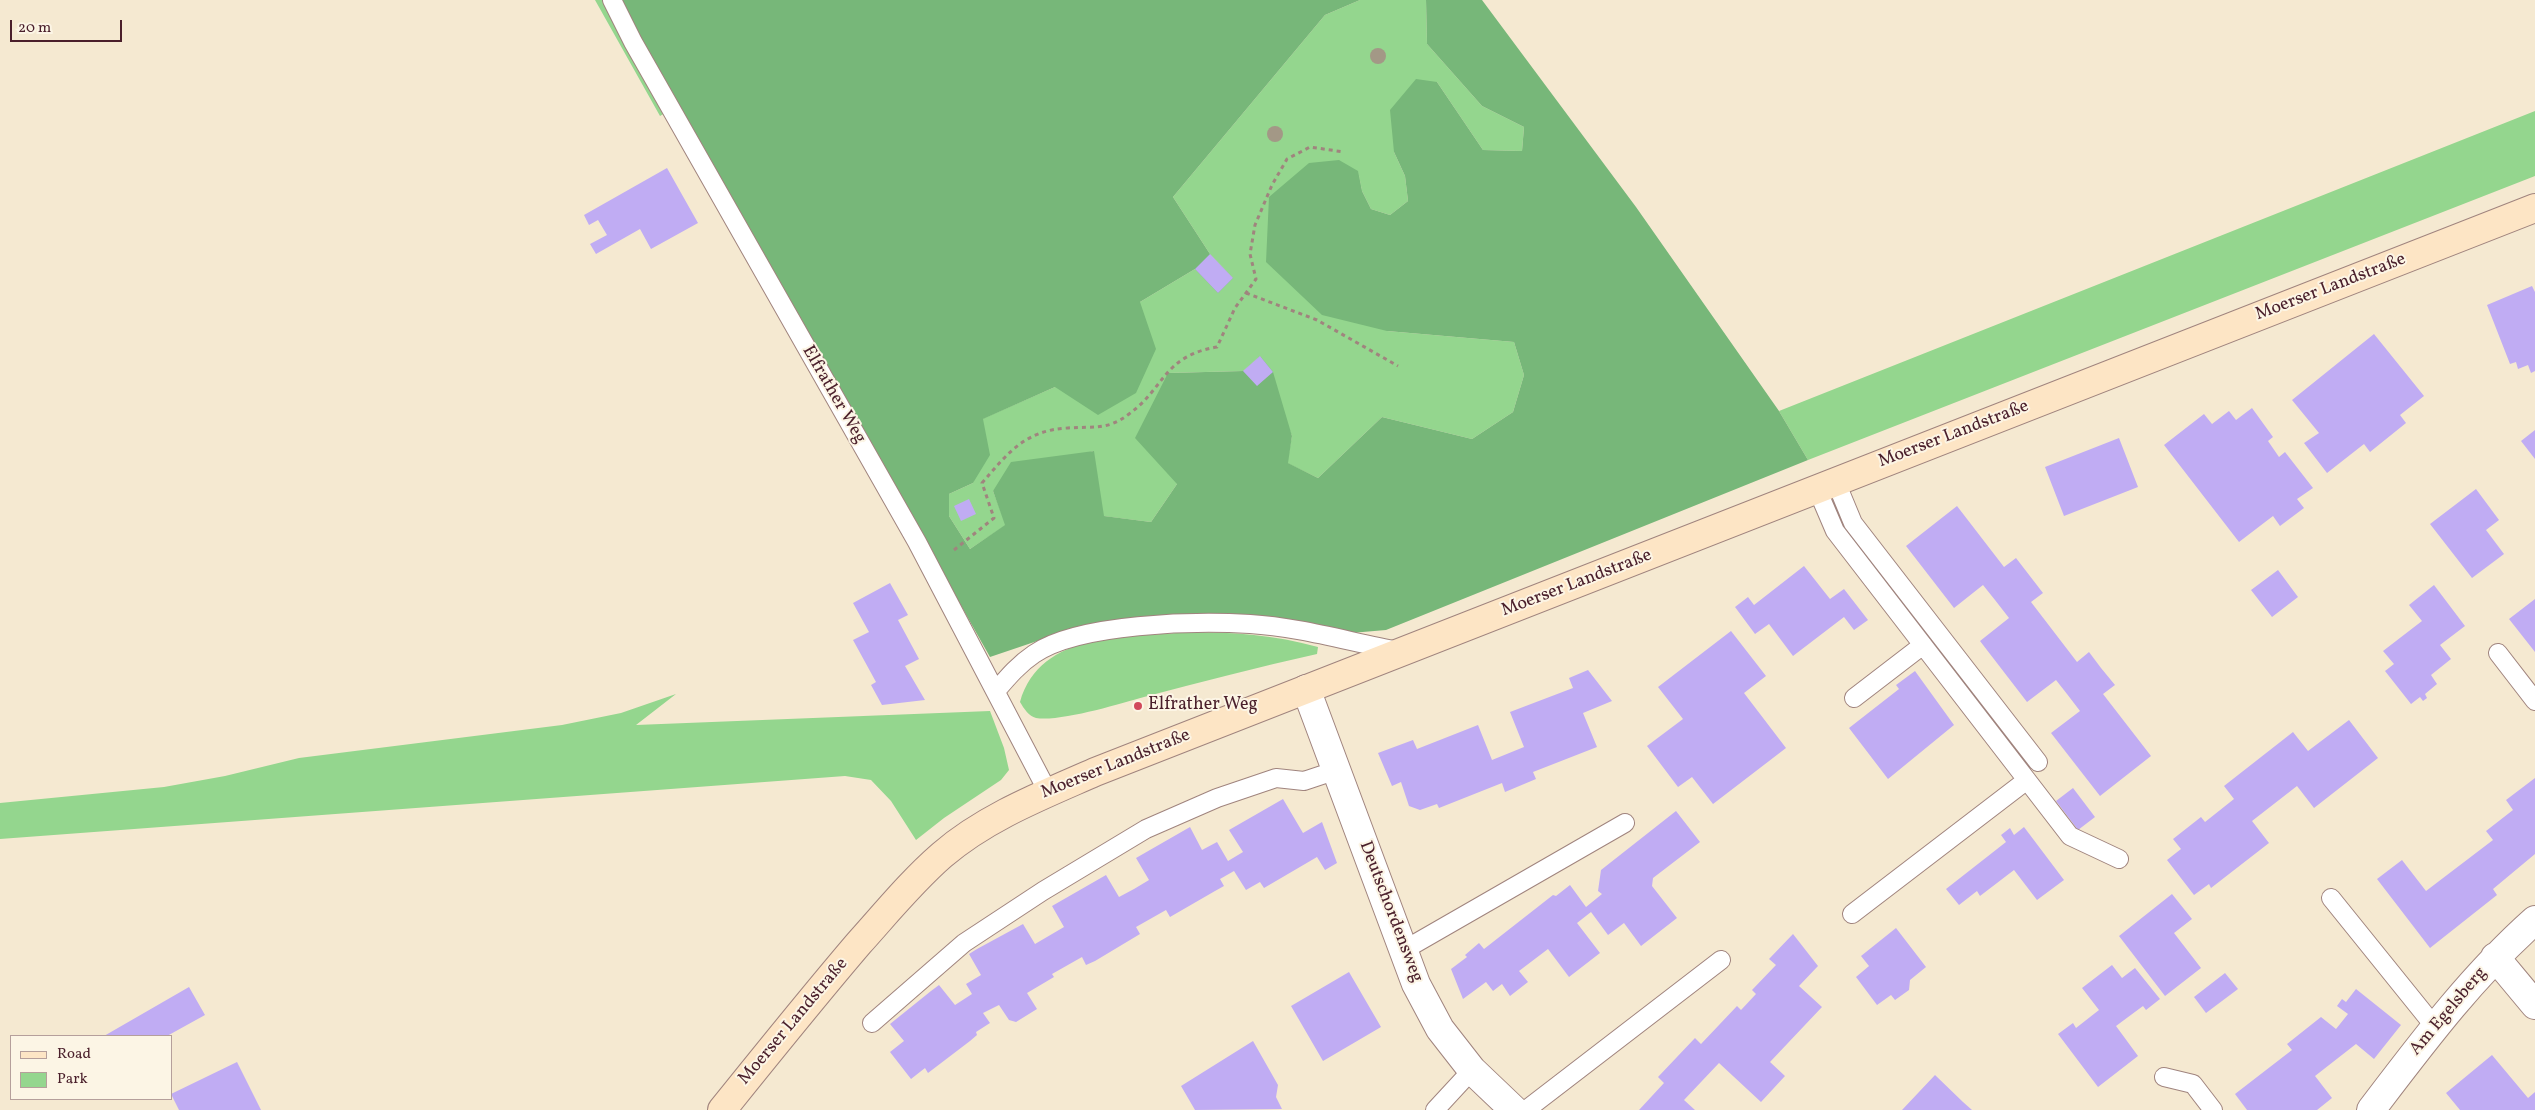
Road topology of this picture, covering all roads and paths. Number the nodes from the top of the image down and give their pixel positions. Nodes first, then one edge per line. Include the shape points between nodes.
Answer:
1 (612, 0) edge
2 (1344, 152) dead end
3 (2535, 208) edge
4 (1246, 293) junction
5 (1398, 366) dead end
6 (1827, 485) junction
7 (930, 569) junction
8 (1923, 645) junction
9 (1404, 652) junction
10 (2498, 653) dead end
11 (1306, 689) junction
12 (996, 691) junction
13 (1854, 698) dead end
14 (2535, 701) edge
15 (2038, 762) dead end
16 (1337, 770) junction
17 (2027, 780) junction
18 (1048, 792) junction
19 (1625, 823) dead end
20 (2119, 859) dead end
21 (2331, 898) dead end
22 (1852, 914) dead end
23 (2535, 920) edge
24 (1404, 950) junction
25 (2495, 957) junction
26 (1721, 960) dead end
27 (2535, 1005) edge
28 (872, 1023) dead end
29 (2434, 1027) junction
30 (1472, 1070) junction
31 (2164, 1076) dead end
32 (722, 1110) edge
33 (1435, 1110) edge
34 (1514, 1110) edge
35 (1526, 1110) edge
36 (2213, 1110) edge
37 (2371, 1110) edge

1 - 7 lane, Elfrather Weg
2 - 4 path via 1310,147 1287,159 1255,225 1250,254 1256,278
3 - 6 main road, Moerser Landstraße
4 - 5 path via 1317,320
4 - 7 path via 1235,308 1217,347 1197,350 1170,368 1130,414 1109,426 1043,432 1013,446 982,483 994,518
6 - 8 lane via 1835,531
6 - 9 main road, Moerser Landstraße
6 - 15 lane
7 - 12 lane, Elfrather Weg
8 - 13 lane
8 - 17 lane
9 - 11 main road, Moerser Landstraße
9 - 12 lane via 1251,624 1103,629 1036,653 1013,671
10 - 14 lane
11 - 16 street, Deutschordensweg
11 - 18 main road, Moerser Landstraße
12 - 18 lane, Elfrather Weg
16 - 24 street, Deutschordensweg
16 - 28 lane via 1304,781 1276,778 1217,798 1146,829 976,934
17 - 20 lane via 2070,836
17 - 22 lane
18 - 32 main road, Moerser Landstraße via 978,829 943,854 916,880 852,951
19 - 24 lane
21 - 29 lane
23 - 25 street, Am Egelsberg
24 - 30 street, Deutschordensweg via 1416,984 1440,1028
25 - 27 street
25 - 29 street, Am Egelsberg
26 - 35 lane
29 - 37 street, Am Egelsberg
30 - 33 lane
30 - 34 street, Deutschordensweg
31 - 36 lane via 2193,1084

